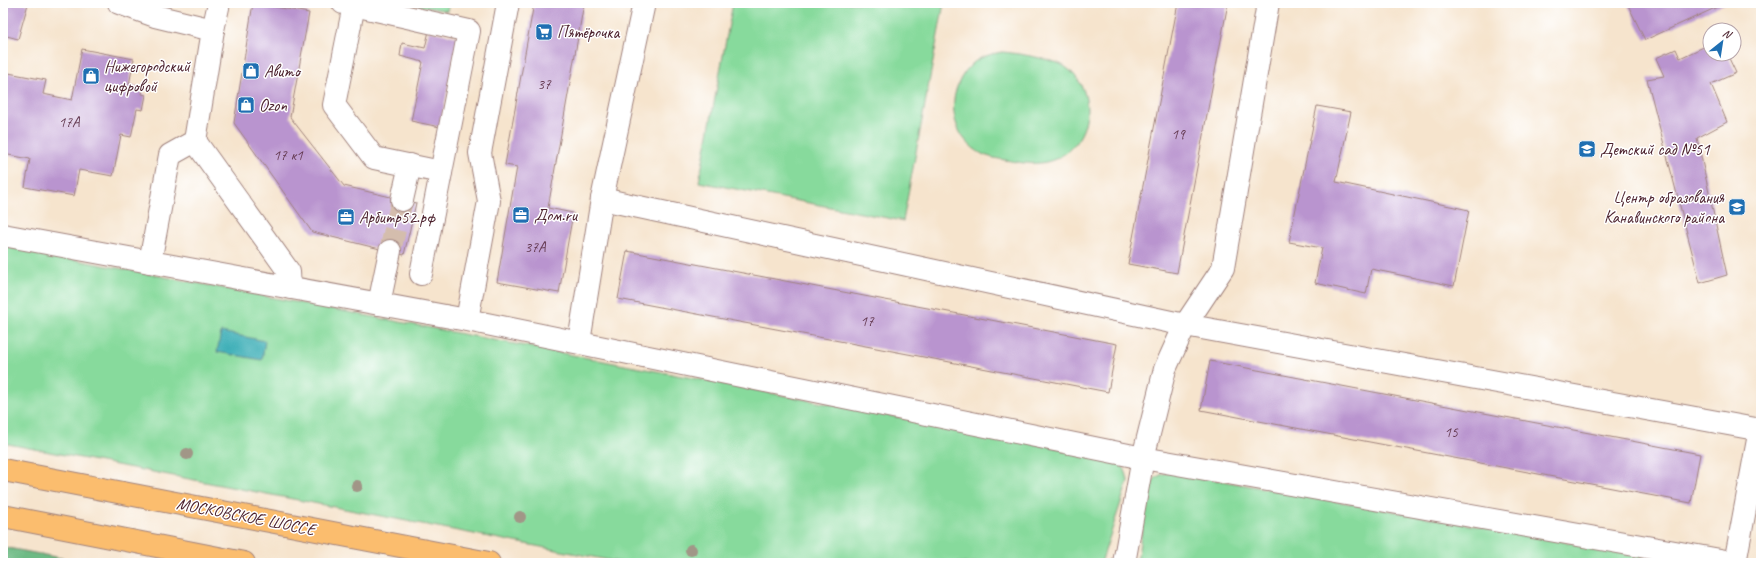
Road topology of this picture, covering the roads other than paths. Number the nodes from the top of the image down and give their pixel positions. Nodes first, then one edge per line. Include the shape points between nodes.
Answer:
1 (119, 3) edge
2 (219, 3) edge
3 (508, 3) edge
4 (644, 3) edge
5 (1268, 3) edge
6 (348, 4) edge
7 (214, 30) junction
8 (195, 141) junction
9 (410, 166) junction
10 (441, 172) junction
11 (602, 198) junction
12 (402, 200) tunnel mouth
13 (3, 235) edge
14 (390, 251) tunnel mouth
15 (150, 262) junction
16 (421, 274) dead end
17 (290, 288) junction
18 (379, 304) junction
19 (467, 320) junction
20 (1185, 325) junction
21 (579, 342) junction
22 (1761, 430) edge
23 (1143, 458) junction
24 (3, 470) edge
25 (3, 516) edge
26 (244, 563) edge
27 (489, 563) edge
28 (1124, 563) edge
29 (1735, 563) edge

1 - 7 street via 155,16
2 - 7 street
3 - 19 street via 480,153 489,201
4 - 11 street
5 - 20 street via 1223,268
6 - 9 street via 334,105 374,158
6 - 10 street via 469,31
7 - 8 street
8 - 15 street via 170,155
8 - 17 street via 289,272
9 - 10 street
9 - 12 street
10 - 16 street
11 - 20 street
11 - 21 street
13 - 15 street
14 - 18 street
15 - 17 street
17 - 18 street
18 - 19 street
19 - 21 street
20 - 22 street
20 - 23 street via 1165,369
21 - 23 street
22 - 29 street
23 - 28 street
23 - 29 street
24 - 27 main road, МОСКОВСКОЕ ШОССЕ
25 - 26 main road

